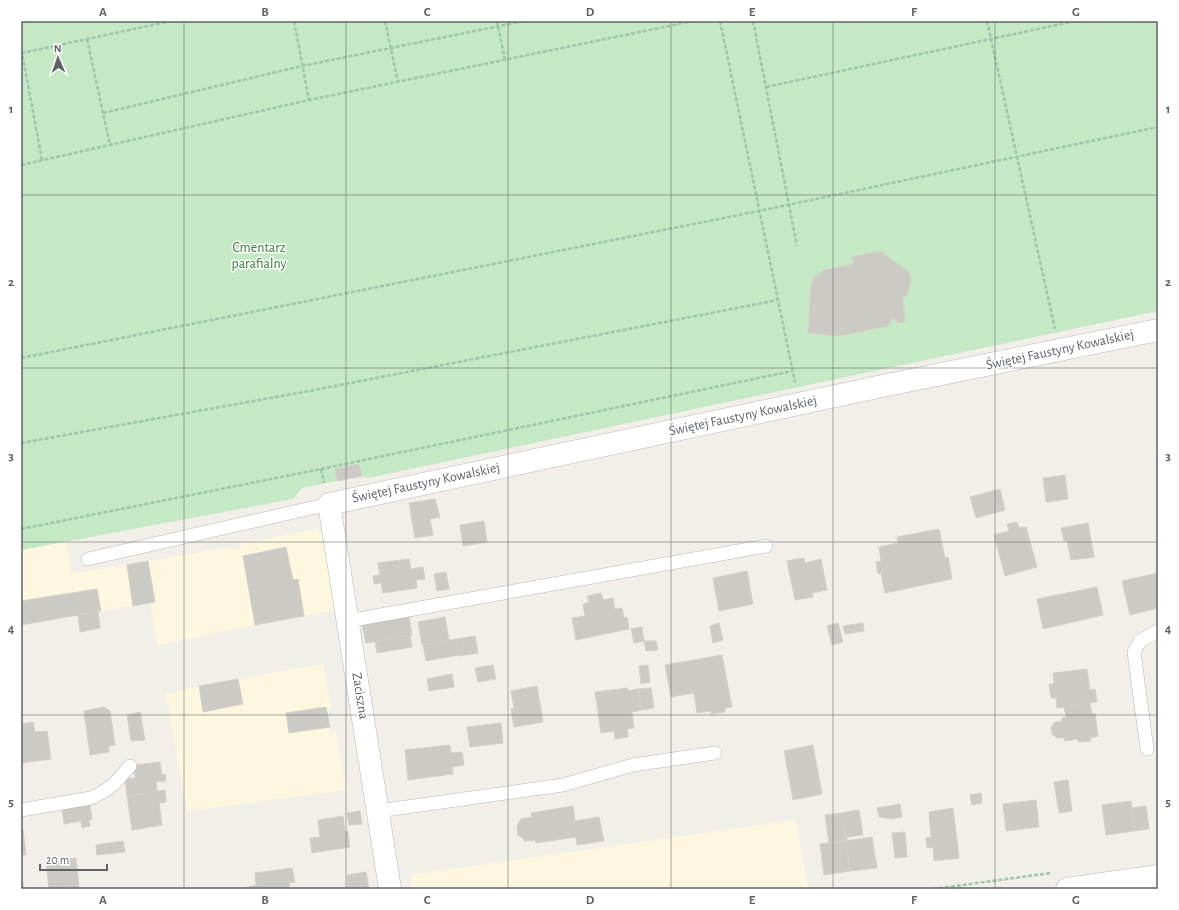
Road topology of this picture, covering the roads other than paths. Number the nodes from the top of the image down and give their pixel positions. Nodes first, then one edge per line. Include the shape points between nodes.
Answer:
1 (1158, 330) edge
2 (329, 504) junction
3 (766, 546) dead end
4 (88, 559) dead end
5 (347, 620) junction
6 (1158, 631) edge
7 (1147, 749) dead end
8 (715, 753) dead end
9 (130, 766) dead end
10 (21, 810) edge
11 (378, 811) junction
12 (1158, 876) edge
13 (1062, 881) edge
14 (390, 889) edge

1 - 2 street, Świętej Faustyny Kowalskiej
2 - 4 lane
2 - 5 street, Zaciszna
3 - 5 lane
5 - 11 street, Zaciszna
6 - 7 lane via 1140,641 1134,652
8 - 11 lane via 633,765 563,785
9 - 10 lane via 114,784 91,798
11 - 14 street, Zaciszna
12 - 13 street

